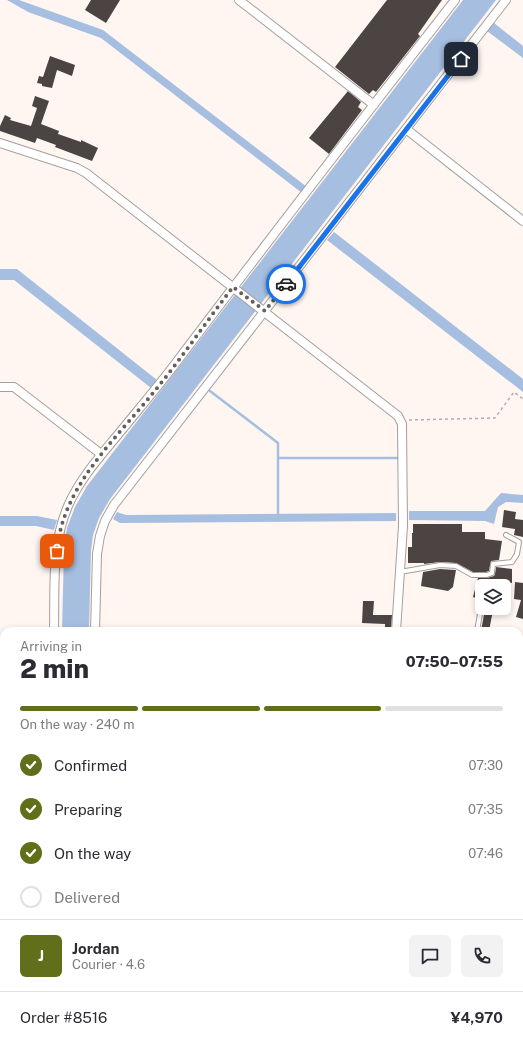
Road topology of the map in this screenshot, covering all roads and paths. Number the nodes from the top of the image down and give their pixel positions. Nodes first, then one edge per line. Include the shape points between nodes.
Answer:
1 (239, 0) edge
2 (456, 0) edge
3 (506, 0) edge
4 (374, 105) junction
5 (406, 129) junction
6 (0, 144) edge
7 (523, 221) edge
8 (235, 288) junction
9 (263, 310) junction
10 (0, 387) edge
11 (523, 399) edge
12 (401, 420) junction
13 (101, 454) junction
14 (506, 535) dead end
15 (400, 572) junction
16 (480, 615) edge
17 (54, 627) edge
18 (95, 627) edge
19 (396, 627) edge
20 (478, 627) edge

1 - 4 street
2 - 4 street
3 - 5 street
4 - 8 street
5 - 7 street
5 - 9 street
6 - 8 street via 86,173
8 - 9 street
8 - 13 street via 153,393
9 - 12 street
9 - 18 street via 114,505 105,521 97,554
10 - 13 street via 14,387
11 - 12 path via 514,392 494,418
12 - 15 street via 403,526
13 - 17 street via 78,488 62,523 56,562
14 - 15 lane via 519,542 517,554 512,562 493,564 492,573 487,575 472,575 456,566 440,565
15 - 19 street
16 - 20 lane

